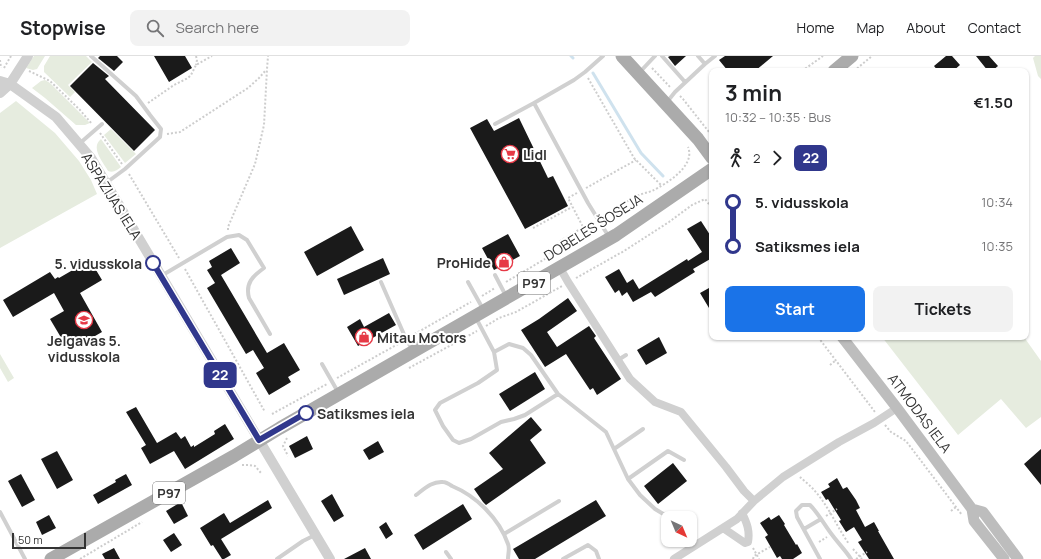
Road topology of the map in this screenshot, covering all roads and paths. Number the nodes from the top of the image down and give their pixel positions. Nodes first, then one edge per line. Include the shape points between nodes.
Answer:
1 (11, 56) edge
2 (28, 56) edge
3 (91, 56) edge
4 (196, 56) edge
5 (212, 56) edge
6 (268, 56) edge
7 (603, 56) edge
8 (622, 56) edge
9 (655, 56) edge
10 (662, 56) edge
11 (698, 56) edge
12 (715, 56) edge
13 (823, 56) edge
14 (872, 56) edge
15 (0, 60) edge
16 (705, 64) junction
17 (845, 64) edge
18 (196, 65) junction
19 (806, 68) edge
20 (266, 69) junction
21 (585, 72) junction
22 (638, 73) junction
23 (38, 74) dead end
24 (686, 82) junction
25 (5, 83) edge
26 (0, 93) edge
27 (534, 103) junction
28 (665, 104) junction
29 (143, 106) junction
30 (102, 124) dead end
31 (495, 124) dead end
32 (96, 130) junction
33 (161, 134) junction
34 (79, 144) junction
35 (688, 147) dead end
36 (709, 154) edge
37 (636, 160) junction
38 (125, 169) junction
39 (709, 171) edge
40 (672, 178) dead end
41 (106, 183) junction
42 (661, 185) dead end
43 (582, 190) junction
44 (709, 204) edge
45 (572, 207) junction
46 (583, 227) dead end
47 (533, 228) dead end
48 (227, 237) junction
49 (610, 238) junction
50 (182, 264) junction
51 (560, 268) junction
52 (495, 275) dead end
53 (161, 276) junction
54 (381, 282) dead end
55 (468, 282) dead end
56 (568, 282) junction
57 (507, 298) junction
58 (479, 314) junction
59 (481, 328) junction
60 (270, 334) dead end
61 (820, 340) edge
62 (844, 340) edge
63 (413, 351) junction
64 (494, 352) junction
65 (626, 355) dead end
66 (618, 360) junction
67 (836, 360) junction
68 (322, 364) dead end
69 (830, 364) dead end
70 (407, 369) dead end
71 (340, 394) junction
72 (558, 394) junction
73 (897, 408) junction
74 (265, 412) dead end
75 (880, 419) junction
76 (643, 429) dead end
77 (289, 436) dead end
78 (259, 440) junction
79 (614, 449) junction
80 (288, 456) dead end
81 (684, 460) dead end
82 (250, 465) dead end
83 (793, 471) junction
84 (261, 473) dead end
85 (628, 479) junction
86 (416, 495) dead end
87 (560, 501) dead end
88 (754, 501) junction
89 (956, 506) junction
90 (837, 509) dead end
91 (972, 509) junction
92 (951, 511) dead end
93 (0, 512) edge
94 (661, 513) edge
95 (742, 514) junction
96 (829, 514) junction
97 (964, 518) dead end
98 (821, 519) junction
99 (723, 528) junction
100 (804, 529) junction
101 (315, 534) junction
102 (504, 534) junction
103 (831, 534) junction
104 (748, 542) junction
105 (813, 545) junction
106 (770, 547) dead end
107 (446, 552) dead end
108 (867, 552) dead end
109 (756, 555) junction
110 (860, 558) edge
111 (25, 559) edge
112 (51, 559) edge
113 (277, 559) edge
114 (330, 559) edge
115 (451, 559) edge
116 (508, 559) edge
117 (563, 559) edge
118 (599, 559) edge
119 (674, 559) edge
120 (753, 559) edge
121 (759, 559) edge
122 (820, 559) edge
123 (851, 559) edge
124 (1004, 559) edge
125 (1018, 559) edge

1 - 15 path via 3,68
2 - 25 street
3 - 29 lane via 136,96
4 - 18 path
5 - 18 path
6 - 20 path
7 - 21 lane
8 - 22 main road
9 - 22 lane
10 - 24 lane
11 - 16 lane
12 - 16 lane
13 - 19 path
14 - 17 path
16 - 24 lane
18 - 29 path via 188,78
20 - 33 path via 248,88 180,132
20 - 48 path via 264,125 255,164 228,227
21 - 27 lane
21 - 37 path
22 - 28 main road
23 - 32 path via 50,81 80,110
24 - 28 lane
25 - 26 street
25 - 34 street, ASPAZIJAS IELA via 56,117
27 - 31 lane
27 - 43 lane
28 - 36 main road
29 - 33 lane via 161,129
30 - 32 lane
32 - 34 lane
32 - 38 path
33 - 38 lane
34 - 41 street, ASPAZIJAS IELA
35 - 40 path via 690,150 687,163
37 - 42 path
37 - 43 path
38 - 41 lane
38 - 50 path
39 - 49 main road, DOBELES ŠOSEJA / P97
41 - 53 street, ASPAZIJAS IELA
43 - 45 path via 568,198
43 - 49 lane
44 - 56 path via 705,199 692,205 624,251
45 - 46 path
45 - 47 path
48 - 50 lane
48 - 60 lane via 239,235 247,240 264,268 250,282 247,292
49 - 51 main road, DOBELES ŠOSEJA / P97
50 - 53 lane
50 - 74 path
51 - 56 street
51 - 57 main road, DOBELES ŠOSEJA / P97
52 - 57 lane
53 - 78 street, ASPAZIJAS IELA
54 - 63 lane
55 - 58 lane
56 - 59 path via 516,312
56 - 66 street
57 - 58 main road, DOBELES ŠOSEJA / P97
58 - 59 lane
58 - 63 main road, DOBELES ŠOSEJA / P97
59 - 64 lane
59 - 70 path
61 - 67 path
62 - 73 main road, ATMODAS IELA
63 - 71 main road, DOBELES ŠOSEJA / P97
64 - 72 lane via 509,344 523,348 531,355
64 - 72 lane via 497,370 478,384 440,403 435,410 452,440 459,443 471,439 500,422 525,415
65 - 66 lane
66 - 88 street via 630,379 655,402 681,412
67 - 69 path
67 - 75 path
68 - 71 lane
71 - 78 main road, DOBELES ŠOSEJA / P97
72 - 79 lane via 606,432
73 - 75 street
73 - 91 main road, ATMODAS IELA
75 - 83 street
75 - 89 path via 891,432 906,440
76 - 79 lane
77 - 80 path via 283,446
78 - 101 street
78 - 112 main road, DOBELES ŠOSEJA / P97
79 - 85 lane
81 - 85 lane via 668,451
82 - 84 path via 255,466
83 - 88 street
83 - 96 path via 814,489
85 - 94 lane via 640,495
86 - 102 lane via 430,484 449,484 477,501 493,517
87 - 102 lane
88 - 95 street
89 - 92 path
89 - 97 path
90 - 96 path
91 - 124 main road, ATMODAS IELA via 974,521
91 - 125 main road, ATMODAS IELA via 983,512
93 - 111 lane
95 - 99 street
95 - 104 street via 748,526
96 - 110 path
98 - 100 lane
98 - 100 lane via 810,504 802,504 796,511
98 - 103 lane
99 - 104 street via 745,543
99 - 119 street
100 - 105 lane
101 - 113 lane
101 - 114 street
102 - 116 lane via 509,546
103 - 105 path
103 - 123 lane
104 - 109 path
105 - 122 lane
106 - 109 path
107 - 115 lane
108 - 110 path
109 - 120 path
109 - 121 path
117 - 118 lane via 588,545 596,551

